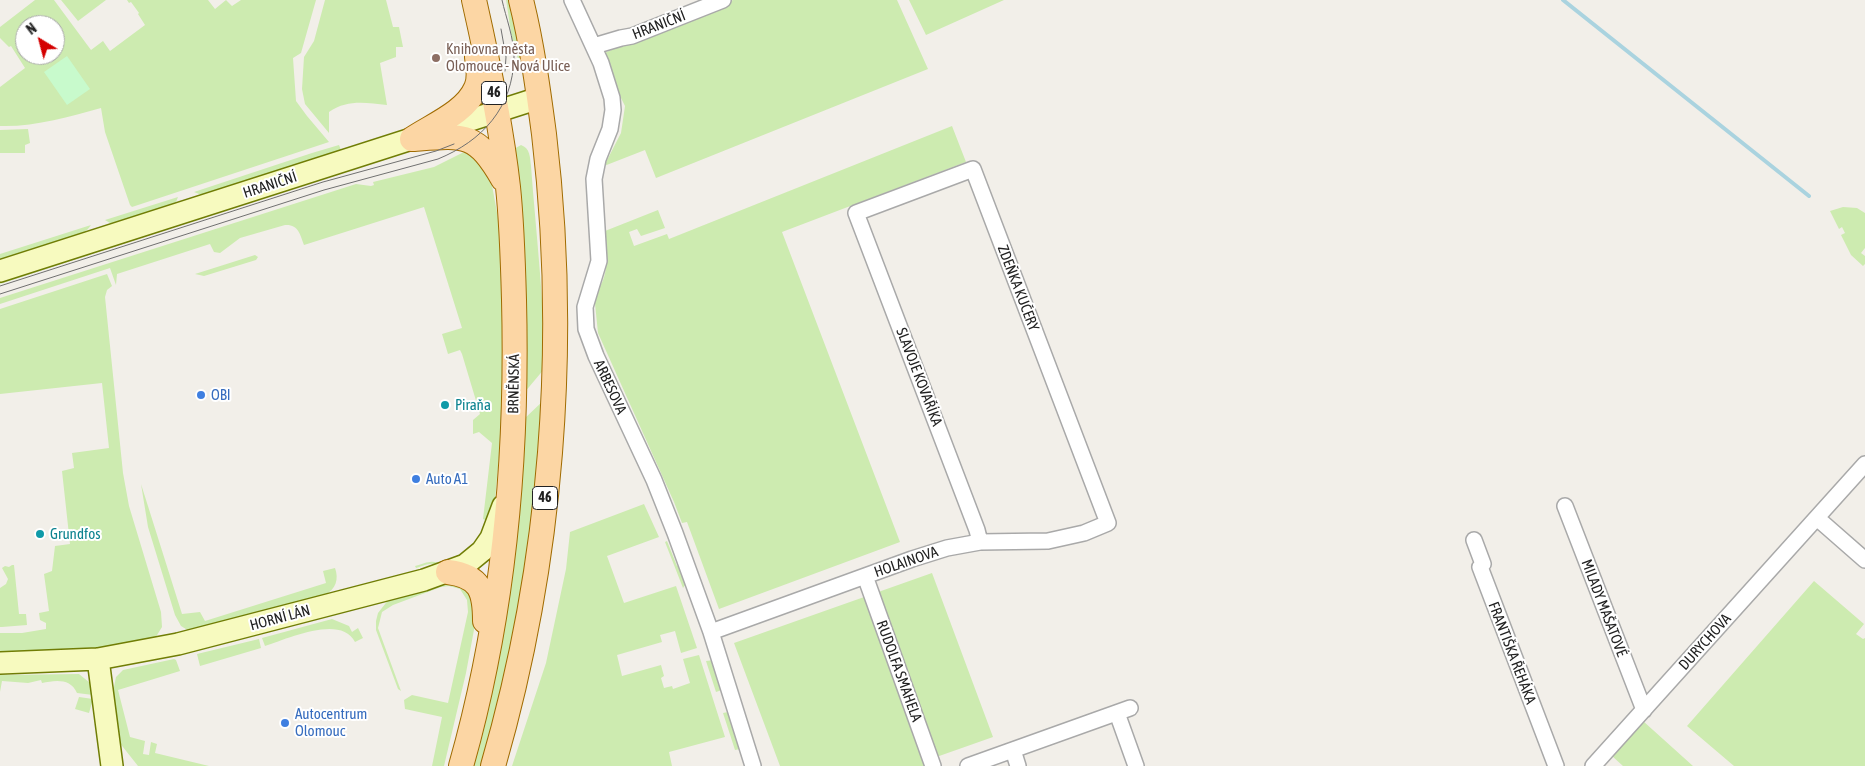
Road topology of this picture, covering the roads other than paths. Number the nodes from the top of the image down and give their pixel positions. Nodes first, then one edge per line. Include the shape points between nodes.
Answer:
1 (473, 0) edge
2 (521, 0) edge
3 (572, 0) edge
4 (723, 0) edge
5 (594, 46) junction
6 (539, 98) junction
7 (497, 112) junction
8 (412, 139) junction
9 (508, 187) junction
10 (856, 213) joint
11 (0, 271) edge
12 (1865, 464) edge
13 (509, 488) junction
14 (1565, 506) dead end
15 (1818, 518) junction
16 (1108, 523) joint
17 (1474, 540) dead end
18 (980, 542) junction
19 (1865, 560) edge
20 (448, 572) junction
21 (865, 576) junction
22 (711, 632) junction
23 (98, 658) junction
24 (0, 663) edge
25 (485, 663) junction
26 (1644, 710) junction
27 (1013, 750) junction
28 (112, 766) edge
29 (461, 766) edge
30 (493, 766) edge
31 (753, 766) edge
32 (933, 766) edge
33 (968, 766) edge
34 (1018, 766) edge
35 (1136, 766) edge
36 (1556, 766) edge
37 (1593, 766) edge

1 - 7 main road, BRNĚNSKÁ / 46
1 - 8 main road via 479,70 477,87 456,111
2 - 6 main road, 46
3 - 5 street, ARBESOVA
4 - 5 street, HRANIČNÍ via 632,36
5 - 22 street, ARBESOVA via 610,91 613,110 594,179 599,261 585,307 586,329 654,480
6 - 7 street, HRANIČNÍ
6 - 30 main road, 46 via 550,193 554,266 555,347 550,438 529,609
7 - 8 street, HRANIČNÍ
7 - 9 main road, BRNĚNSKÁ / 46
8 - 9 main road via 453,136 473,141 485,151
8 - 11 street, HRANIČNÍ
9 - 13 main road, BRNĚNSKÁ / 46 via 514,332
10 - 16 street, ZDEŇKA KUČERY via 973,169
10 - 18 street, SLAVOJE KOVAŘÍKA
12 - 15 street, DURYCHOVA
13 - 20 street, HORNÍ LÁN via 488,543 469,562
13 - 25 main road, BRNĚNSKÁ / 46 via 501,568
14 - 26 street, MILADY MAŠATOVÉ
15 - 19 street
15 - 26 street, DURYCHOVA
16 - 18 street, HOLAINOVA via 1084,533 1048,541
17 - 36 street, FRANTIŠKA ŘEHÁKA via 1483,564 1480,567
18 - 21 street, HOLAINOVA via 946,548
20 - 23 street, HORNÍ LÁN via 178,644
20 - 25 main road via 472,579 482,591
21 - 22 street, HOLAINOVA
21 - 32 street, RUDOLFA SMAHELA
22 - 31 street, ARBESOVA
23 - 24 street, HORNÍ LÁN
23 - 28 street
25 - 29 main road, BRNĚNSKÁ / 46
26 - 37 street, DURYCHOVA
27 - 33 street
27 - 34 street
27 - 35 street via 1124,710

